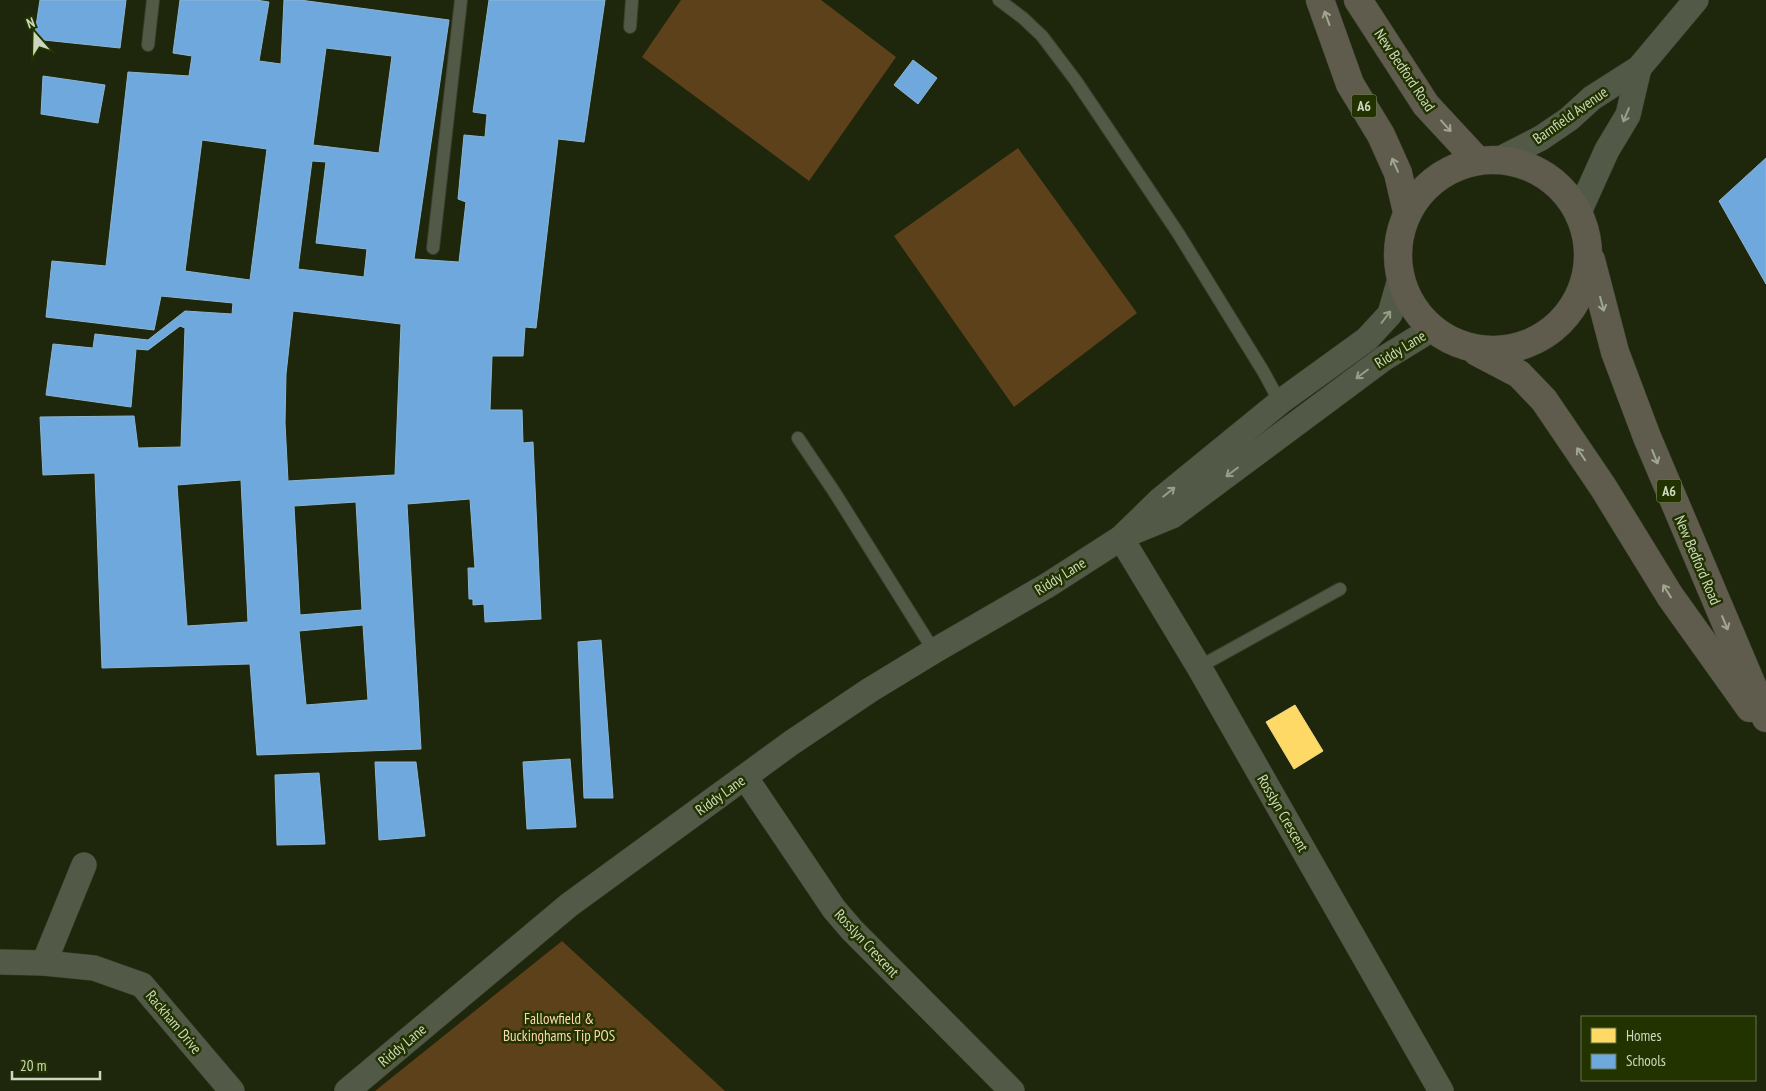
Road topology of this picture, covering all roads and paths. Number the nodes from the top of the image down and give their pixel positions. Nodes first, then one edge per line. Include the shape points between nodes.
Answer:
1 (153, 0) edge
2 (461, 0) edge
3 (632, 0) edge
4 (999, 0) edge
5 (1320, 0) edge
6 (1358, 0) edge
7 (1696, 0) edge
8 (630, 28) dead end
9 (148, 45) dead end
10 (1639, 68) junction
11 (1488, 159) junction
12 (1407, 212) junction
13 (1579, 212) junction
14 (433, 248) dead end
15 (1590, 256) junction
16 (1400, 279) junction
17 (1432, 329) junction
18 (1471, 349) junction
19 (1280, 402) junction
20 (798, 438) dead end
21 (1120, 538) junction
22 (1340, 589) dead end
23 (934, 651) junction
24 (1200, 667) junction
25 (1766, 718) edge
26 (1766, 731) edge
27 (745, 777) junction
28 (84, 865) dead end
29 (0, 962) edge
30 (44, 963) junction
31 (232, 1091) edge
32 (347, 1091) edge
33 (1012, 1091) edge
34 (1441, 1091) edge

1 - 9 lane
2 - 14 lane
3 - 8 lane
4 - 19 lane via 1042,36 1076,81 1178,233
12 -> 5 highway, A6 via 1398,173 1381,135 1350,84
6 -> 11 highway, New Bedford Road via 1426,105
7 - 10 street, Barnfield Avenue
10 - 11 street, Barnfield Avenue via 1592,98 1541,138
10 -> 13 street, Barnfield Avenue via 1628,115 1607,150
11 - 12 highway, A6 via 1449,170 1424,188
11 - 13 highway, A6 via 1528,165 1553,179
12 - 16 highway, A6 via 1397,256
13 - 15 highway, A6 via 1586,227
15 - 18 highway, A6 via 1584,286 1576,303 1552,331 1527,345 1499,351
15 -> 25 highway, New Bedford Road / A6 via 1615,352 1647,438
16 - 17 highway, A6 via 1412,307
19 -> 16 street, Riddy Lane via 1367,339 1390,314
17 - 18 highway, A6
17 -> 21 street, Riddy Lane via 1383,359 1172,516
26 -> 18 highway, A6 via 1670,596 1603,487 1544,400 1519,374
21 -> 19 street, Riddy Lane via 1160,500
20 - 23 lane
21 - 23 street, Riddy Lane via 1048,585
21 - 24 street, Rosslyn Crescent
22 - 24 lane
23 - 27 street, Riddy Lane via 870,690
24 - 34 street, Rosslyn Crescent
27 - 32 street, Riddy Lane via 569,905
27 - 33 street, Rosslyn Crescent via 834,909
28 - 30 street
29 - 30 street, Rackham Drive
30 - 31 street, Rackham Drive via 94,968 142,985

